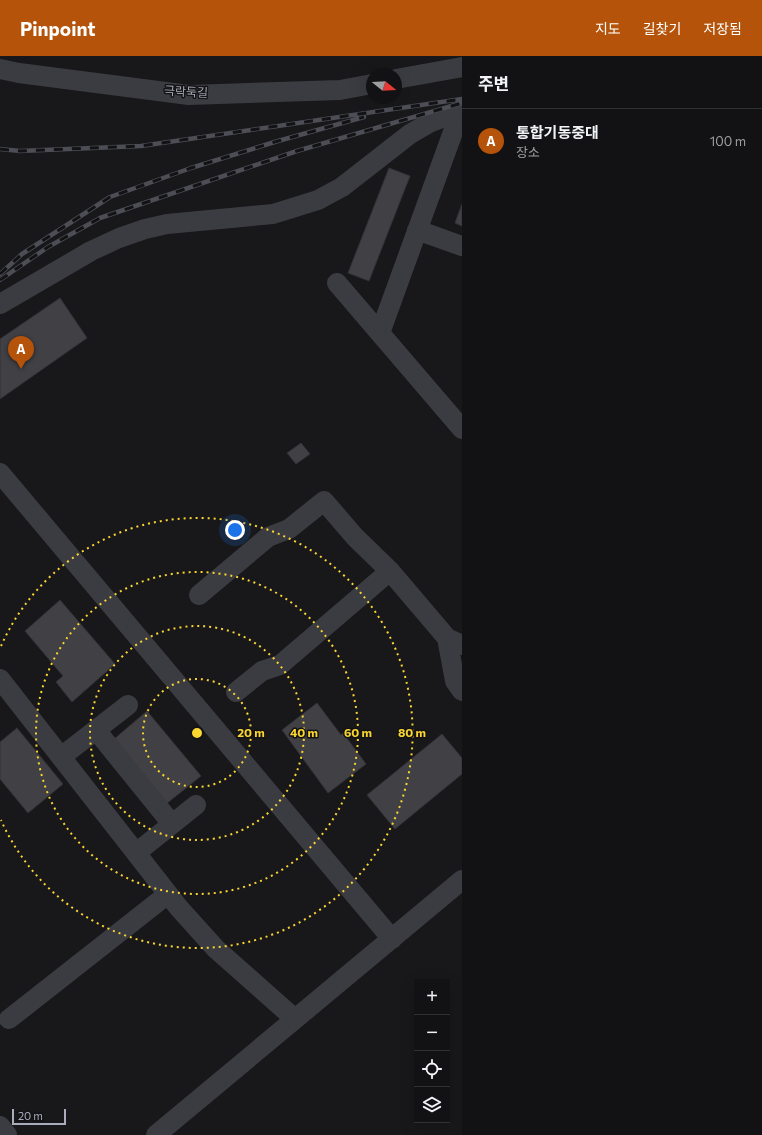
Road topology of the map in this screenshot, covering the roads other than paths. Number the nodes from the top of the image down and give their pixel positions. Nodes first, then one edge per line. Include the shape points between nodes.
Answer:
1 (462, 67) edge
2 (0, 69) edge
3 (402, 78) edge
4 (366, 85) edge
5 (461, 110) edge
6 (417, 230) junction
7 (462, 246) edge
8 (337, 283) dead end
9 (0, 304) edge
10 (380, 333) junction
11 (462, 429) edge
12 (0, 473) edge
13 (390, 571) junction
14 (199, 595) dead end
15 (454, 642) edge
16 (0, 679) edge
17 (458, 686) edge
18 (236, 692) dead end
19 (128, 705) dead end
20 (96, 730) junction
21 (61, 757) junction
22 (196, 805) dead end
23 (172, 824) junction
24 (136, 852) junction
25 (462, 880) edge
26 (168, 894) junction
27 (392, 939) junction
28 (9, 1019) dead end
29 (295, 1019) junction
30 (0, 1126) edge
31 (8, 1135) edge
32 (156, 1135) edge

1 - 3 street
2 - 4 street, 극락둑길 via 189,95 340,90
5 - 6 street
5 - 9 street via 429,122 342,187 318,200 273,214 167,224 119,238 91,251
6 - 7 street
6 - 10 street
8 - 10 street
10 - 11 street
12 - 27 street
13 - 14 street via 355,537 324,500 289,529 268,537
13 - 15 street
13 - 18 street via 280,665 262,671
15 - 17 street
16 - 21 street
19 - 20 street
20 - 21 street
20 - 23 street
21 - 24 street
22 - 23 street
23 - 24 street
24 - 26 street
25 - 27 street
26 - 28 street
26 - 29 street via 216,949
27 - 29 street
29 - 32 street
30 - 31 street

